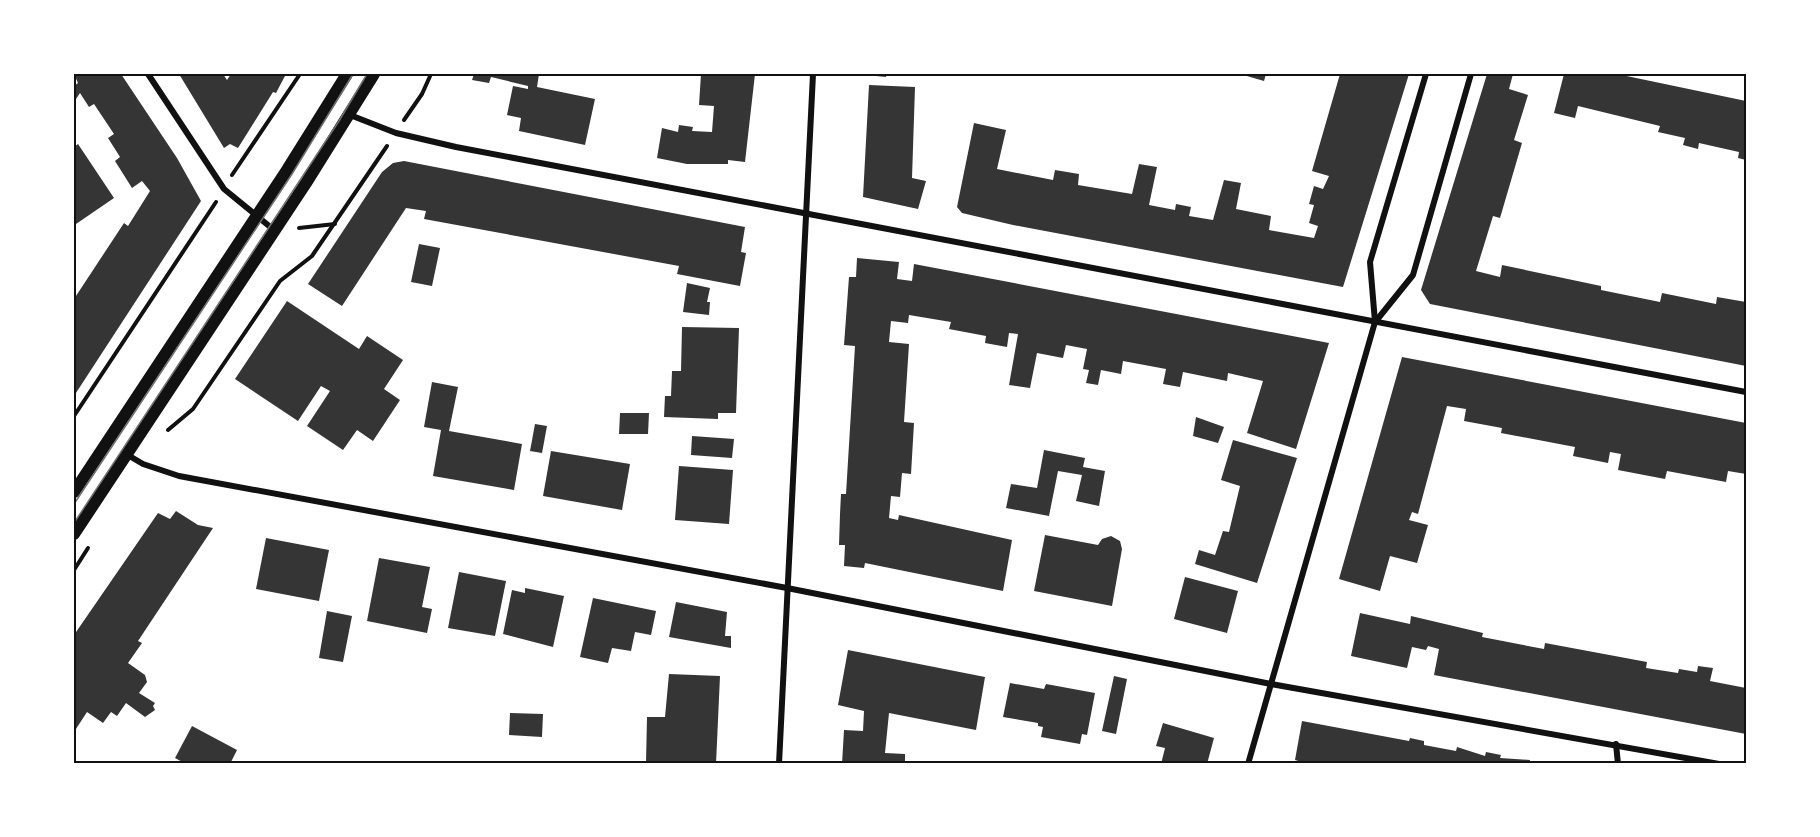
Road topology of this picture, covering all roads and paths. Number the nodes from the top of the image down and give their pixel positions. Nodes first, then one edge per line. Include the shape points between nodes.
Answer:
1 (148, 74) edge
2 (300, 74) edge
3 (347, 74) edge
4 (374, 74) edge
5 (431, 74) edge
6 (813, 74) edge
7 (1426, 74) edge
8 (1471, 74) edge
9 (350, 115) junction
10 (396, 133) junction
11 (224, 189) junction
12 (807, 213) junction
13 (255, 216) junction
14 (335, 224) junction
15 (275, 230) junction
16 (1375, 321) junction
17 (1746, 392) edge
18 (74, 416) edge
19 (162, 435) dead end
20 (126, 454) junction
21 (74, 492) edge
22 (74, 534) edge
23 (93, 541) dead end
24 (74, 570) edge
25 (788, 588) junction
26 (1271, 684) junction
27 (1616, 744) junction
28 (778, 764) edge
29 (1248, 764) edge
30 (1618, 764) edge
31 (1719, 764) edge

1 - 11 street
2 - 11 path
3 - 13 main road
4 - 9 main road
5 - 10 path
6 - 12 street
7 - 16 street via 1370,262
8 - 16 street via 1413,275
9 - 10 street
9 - 15 main road
10 - 12 street
10 - 14 path
11 - 13 street
11 - 18 path
12 - 16 street
12 - 25 street
13 - 15 street
13 - 21 main road
14 - 15 path
14 - 19 path via 312,256 280,281 194,409
15 - 20 main road
16 - 17 street
16 - 26 street
20 - 22 main road
20 - 25 street via 179,476
23 - 24 path
25 - 26 street
25 - 28 street
26 - 27 street
26 - 29 street
27 - 30 street
27 - 31 street

